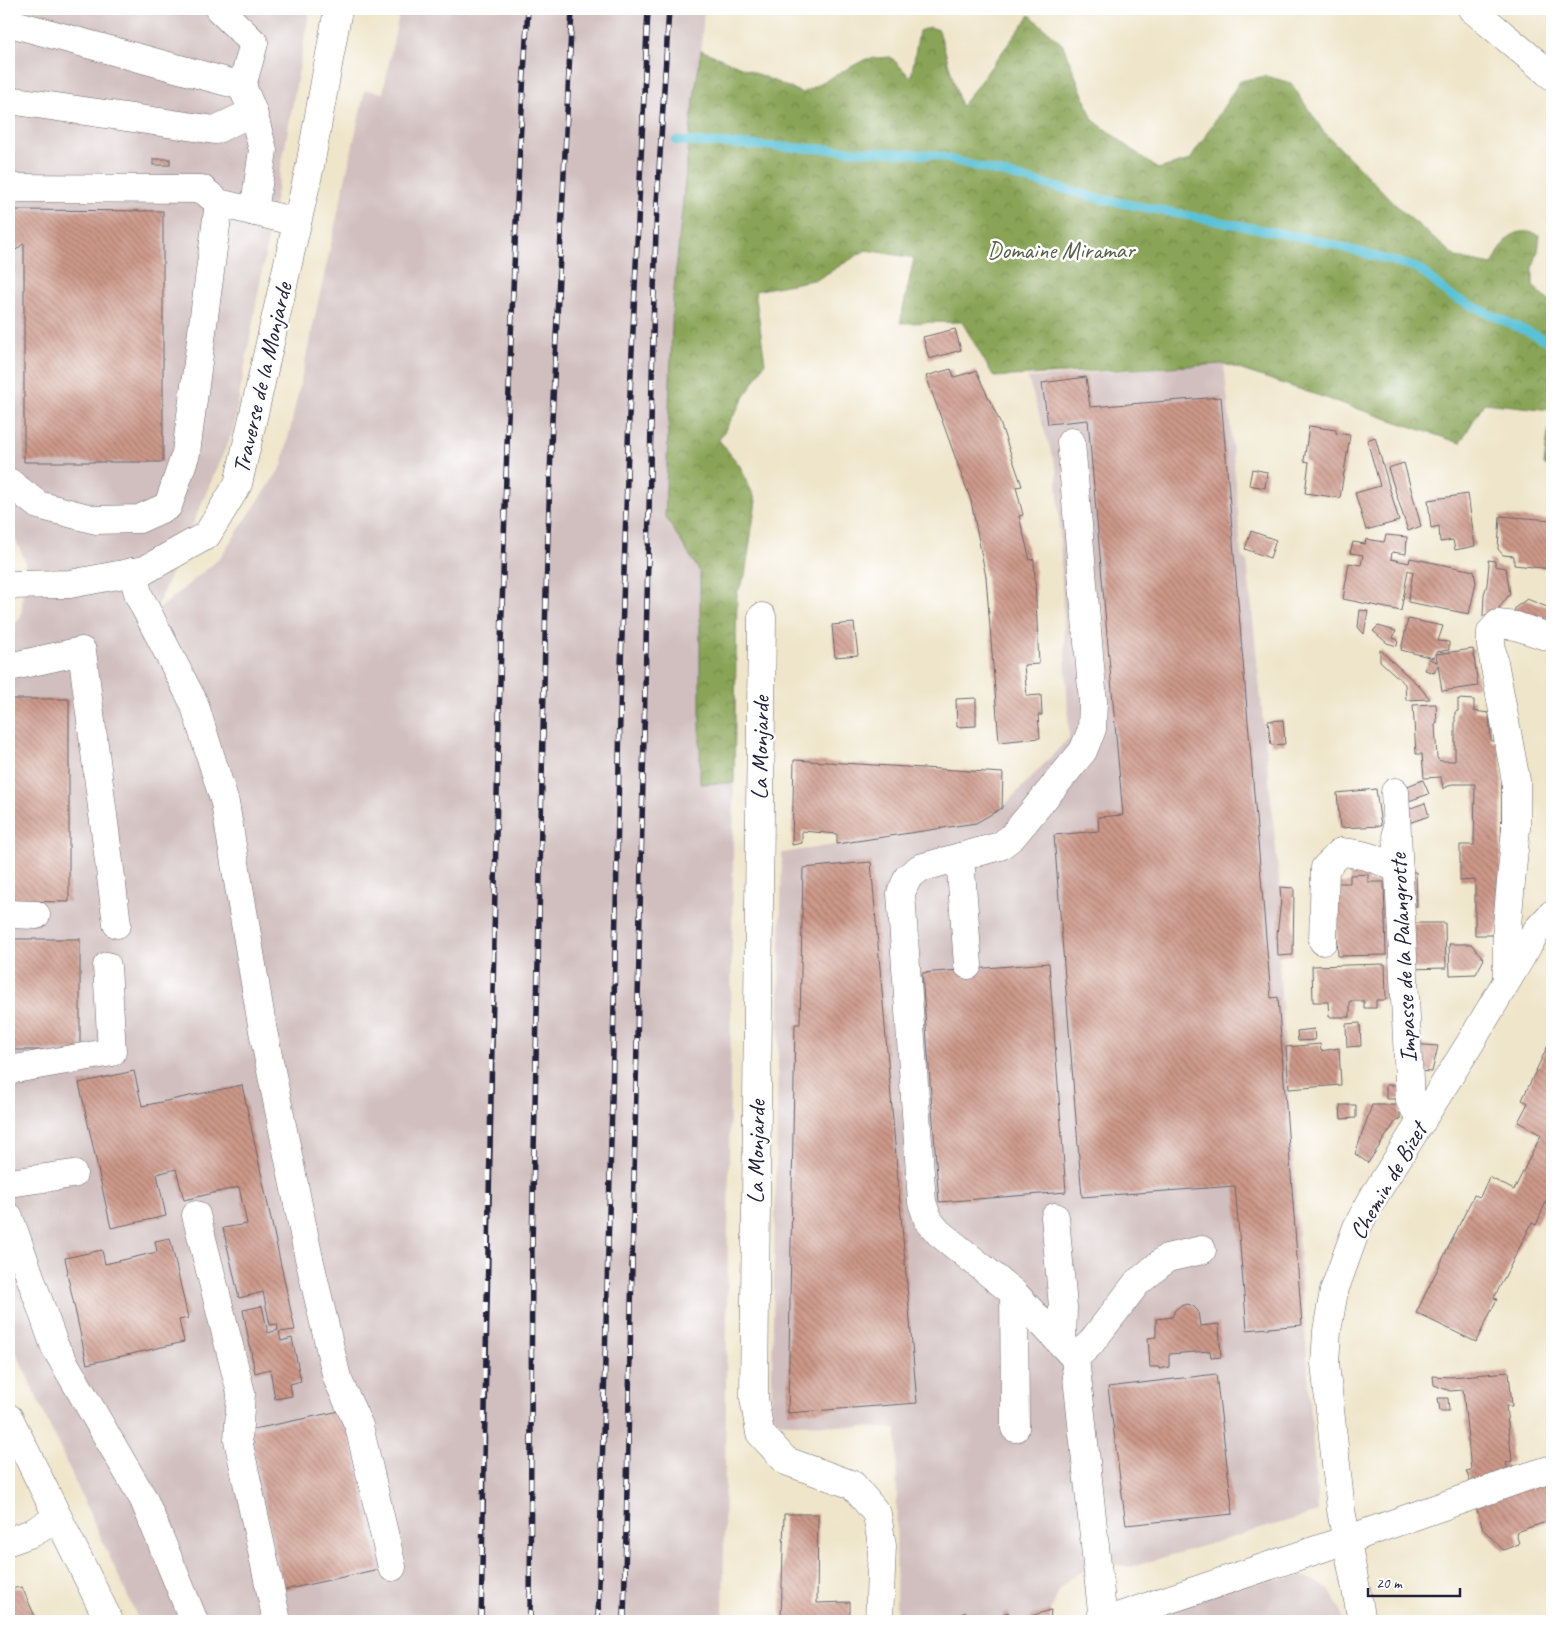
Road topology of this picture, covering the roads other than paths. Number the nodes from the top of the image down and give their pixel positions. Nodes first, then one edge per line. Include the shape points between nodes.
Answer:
1 (219, 9) edge
2 (338, 9) edge
3 (1472, 9) edge
4 (9, 18) edge
5 (1552, 76) edge
6 (242, 86) junction
7 (9, 100) edge
8 (253, 112) junction
9 (9, 188) edge
10 (219, 203) junction
11 (254, 212) junction
12 (297, 222) junction
13 (1070, 442) dead end
14 (9, 482) edge
15 (132, 572) junction
16 (9, 584) edge
17 (762, 617) dead end
18 (1552, 638) edge
19 (9, 667) edge
20 (1394, 792) dead end
21 (960, 857) junction
22 (1399, 870) junction
23 (9, 914) edge
24 (1552, 914) edge
25 (36, 915) dead end
26 (117, 924) dead end
27 (1323, 941) dead end
28 (968, 965) dead end
29 (107, 966) dead end
30 (1507, 981) junction
31 (9, 1070) edge
32 (1422, 1121) junction
33 (73, 1174) dead end
34 (9, 1183) edge
35 (196, 1215) dead end
36 (9, 1217) edge
37 (1054, 1217) dead end
38 (1202, 1250) dead end
39 (1014, 1293) junction
40 (1068, 1351) junction
41 (9, 1418) edge
42 (1015, 1428) dead end
43 (1552, 1469) edge
44 (58, 1518) junction
45 (1346, 1540) junction
46 (9, 1541) edge
47 (392, 1567) dead end
48 (109, 1621) edge
49 (194, 1621) edge
50 (277, 1621) edge
51 (879, 1621) edge
52 (1104, 1621) edge
53 (1362, 1621) edge

1 - 6 street via 254,43
2 - 12 street, Traverse de la Monjarde
3 - 5 street
4 - 6 street via 14,24
6 - 8 street
7 - 8 street via 215,130
8 - 11 street via 263,150
9 - 10 street via 202,189
10 - 11 street
10 - 14 street via 186,453 168,506 139,519 96,520 38,505
11 - 12 street
12 - 15 street, Traverse de la Monjarde via 238,484 207,535 145,570
13 - 21 street via 1093,701 1092,730 1083,751 1012,837 1000,846
15 - 16 street, Traverse de la Monjarde via 70,584
15 - 47 street via 139,596 194,703 225,803 263,1031 308,1254 337,1378 359,1426
17 - 51 street, La Monjarde via 754,1398 760,1433 786,1461 853,1485 876,1514 882,1546
18 - 30 street via 1516,626 1498,624 1491,632 1516,781 1516,828 1507,924
19 - 26 street via 82,651
20 - 22 street, Impasse de la Palangrotte
21 - 28 street
21 - 39 street via 920,868 908,877 901,893 922,1202 928,1220 939,1233
22 - 27 street via 1364,854 1341,852 1325,868
22 - 32 street, Impasse de la Palangrotte via 1410,1101
23 - 25 street
24 - 30 street, Chemin de Bizet via 1537,930
29 - 31 street via 112,1052
30 - 32 street, Chemin de Bizet
32 - 45 street, Chemin de Bizet via 1374,1196 1358,1227 1334,1291 1325,1364
33 - 34 street
35 - 50 street via 241,1394 238,1440
36 - 49 street via 55,1346 144,1500
37 - 40 street
38 - 40 street via 1167,1258 1136,1284 1090,1344
39 - 40 street
39 - 42 street
40 - 52 street
41 - 44 street
43 - 45 street
44 - 46 street via 32,1533
44 - 48 street
45 - 52 street
45 - 53 street, Chemin de Bizet

